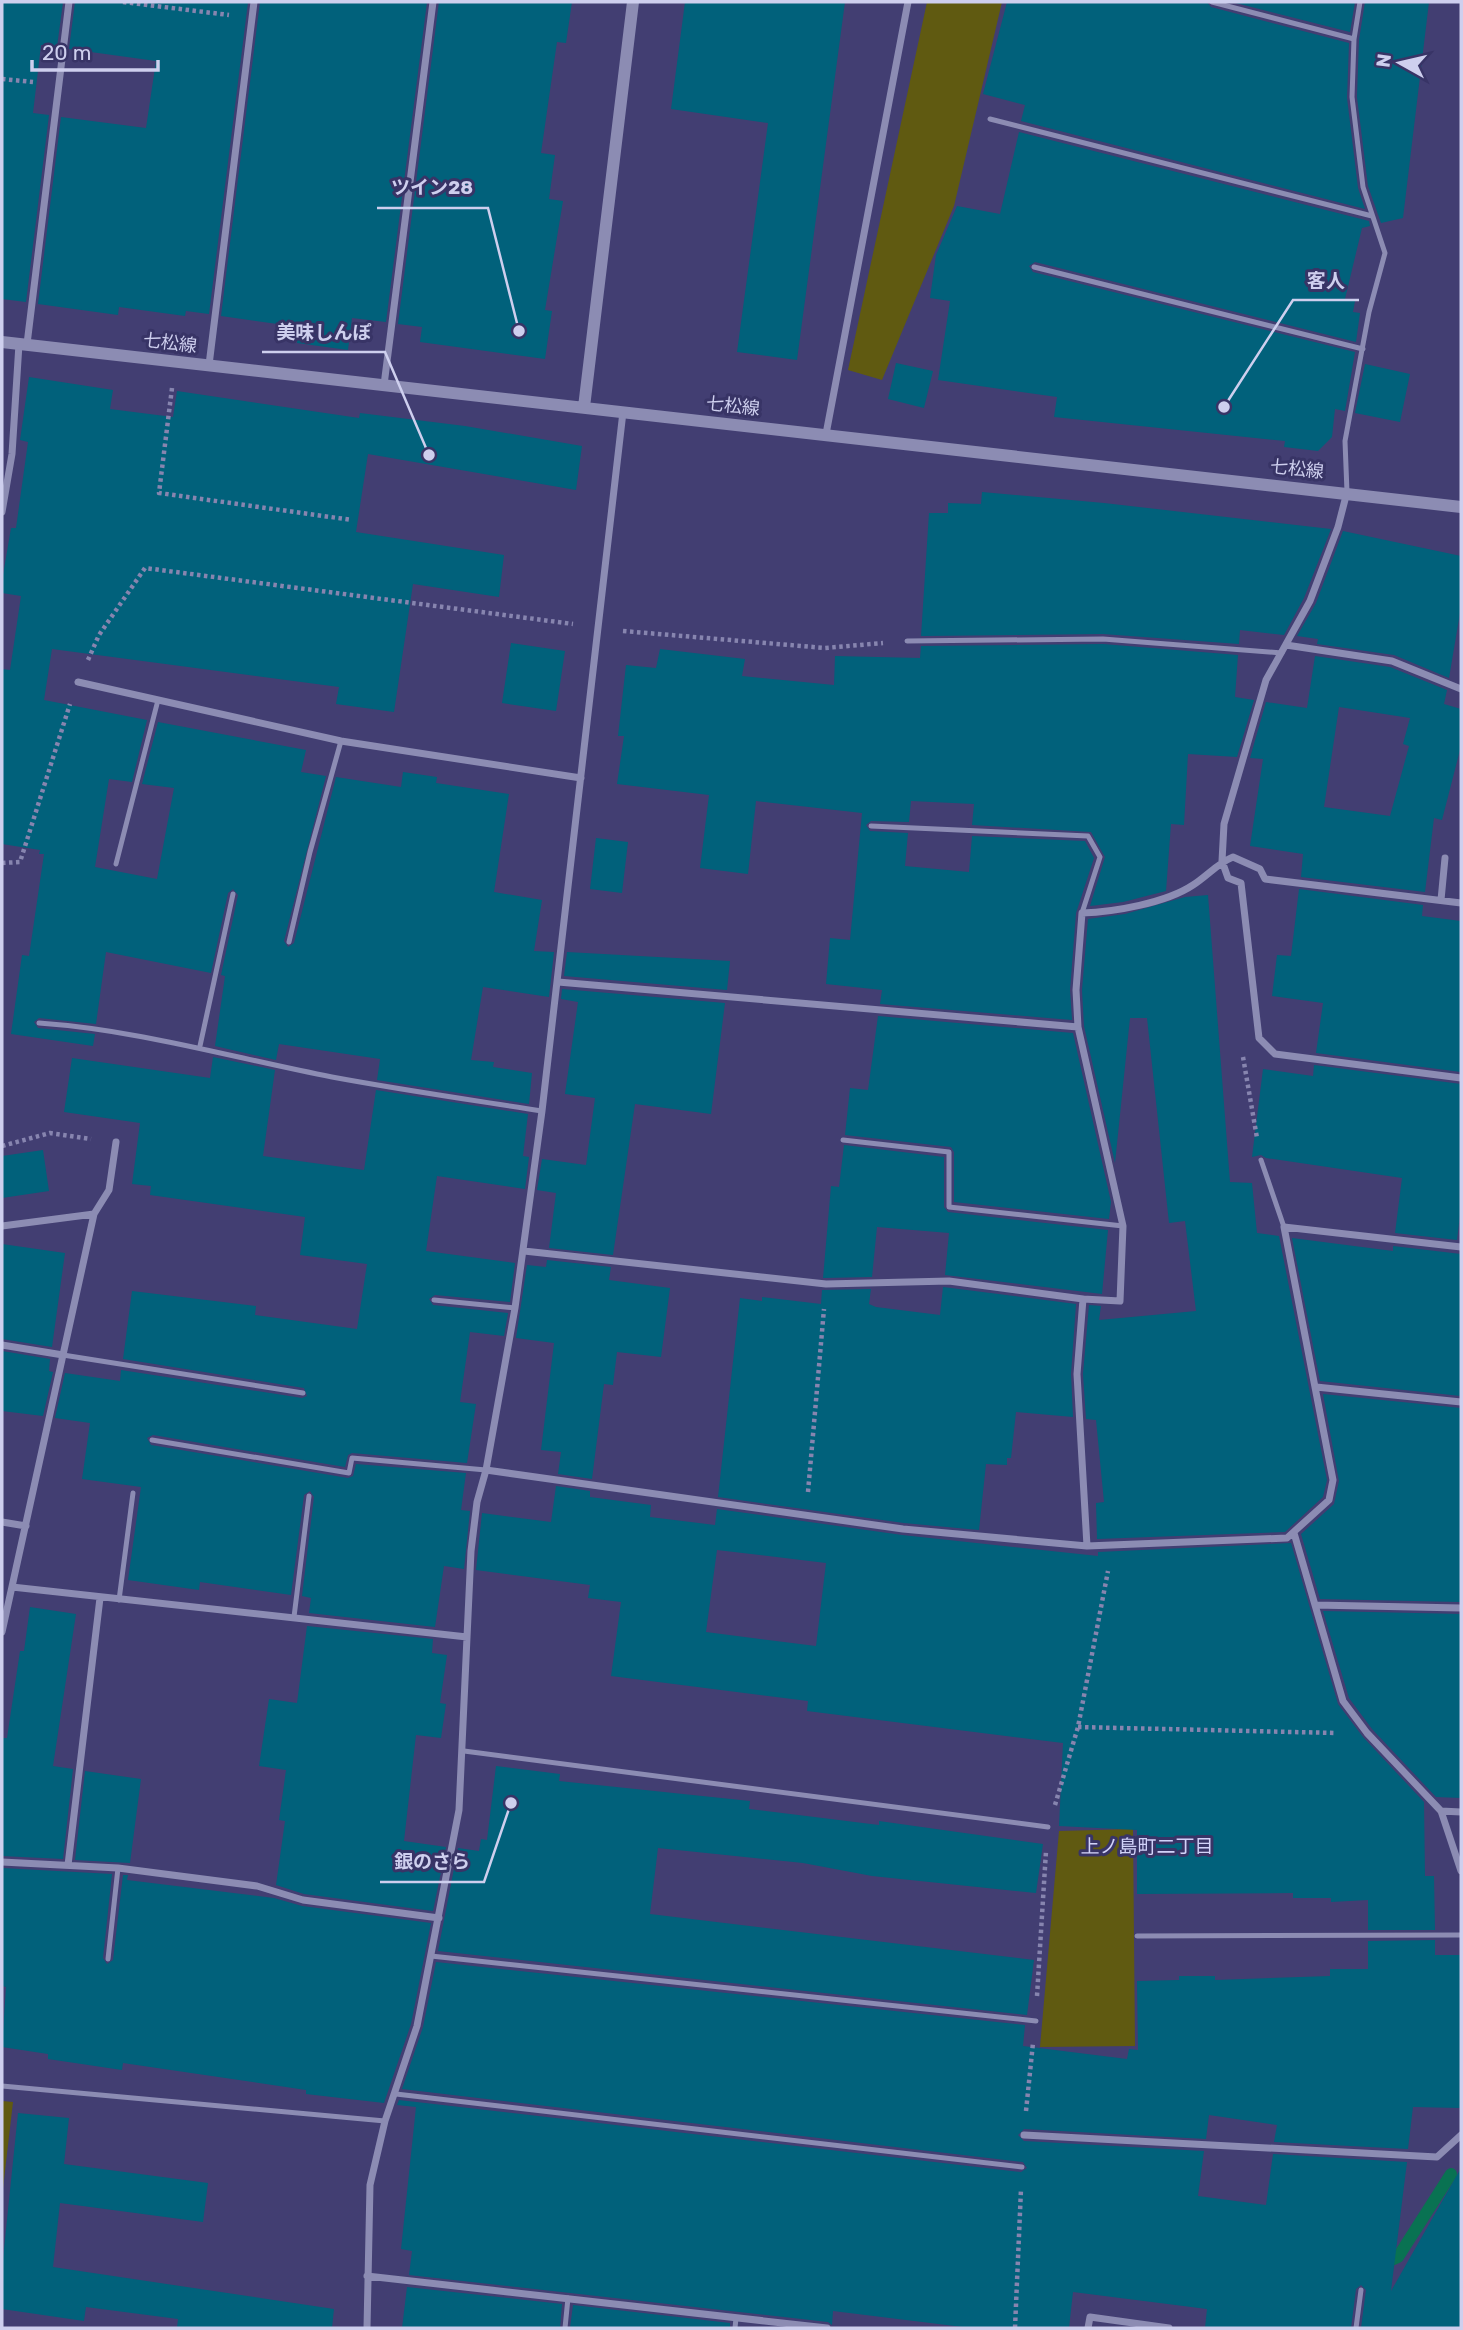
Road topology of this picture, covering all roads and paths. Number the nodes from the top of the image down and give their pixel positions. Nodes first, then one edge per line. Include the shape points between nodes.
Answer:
1 (69, 2) edge
2 (122, 2) edge
3 (254, 2) edge
4 (433, 2) edge
5 (633, 2) edge
6 (908, 2) edge
7 (1212, 2) edge
8 (1360, 2) edge
9 (252, 18) junction
10 (1354, 39) junction
11 (2, 79) edge
12 (58, 85) junction
13 (990, 119) dead end
14 (1372, 216) junction
15 (1034, 267) dead end
16 (2, 342) edge
17 (23, 344) junction
18 (1363, 349) junction
19 (209, 365) junction
20 (173, 381) dead end
21 (384, 385) junction
22 (584, 407) junction
23 (623, 412) junction
24 (826, 434) junction
25 (1347, 492) junction
26 (1461, 507) edge
27 (2, 512) edge
28 (352, 520) dead end
29 (598, 628) junction
30 (907, 641) joint
31 (1284, 649) junction
32 (78, 681) junction
33 (1461, 689) edge
34 (158, 700) junction
35 (341, 741) junction
36 (581, 778) junction
37 (871, 826) dead end
38 (1445, 858) dead end
39 (1222, 862) junction
40 (2, 863) edge
41 (116, 864) dead end
42 (233, 894) dead end
43 (1441, 900) junction
44 (1461, 903) edge
45 (1082, 913) junction
46 (289, 942) dead end
47 (558, 982) junction
48 (39, 1023) dead end
49 (1078, 1027) junction
50 (200, 1046) junction
51 (1461, 1078) edge
52 (542, 1111) junction
53 (843, 1140) dead end
54 (116, 1142) joint
55 (2, 1146) edge
56 (1261, 1160) dead end
57 (94, 1214) junction
58 (2, 1226) edge
59 (1123, 1226) junction
60 (1284, 1227) junction
61 (1461, 1247) edge
62 (524, 1251) junction
63 (826, 1284) junction
64 (1083, 1299) junction
65 (434, 1300) dead end
66 (515, 1308) junction
67 (2, 1345) edge
68 (63, 1355) junction
69 (1316, 1387) junction
70 (303, 1393) dead end
71 (1461, 1402) edge
72 (152, 1440) dead end
73 (486, 1470) junction
74 (133, 1493) dead end
75 (309, 1496) dead end
76 (806, 1515) junction
77 (2, 1522) edge
78 (26, 1526) junction
79 (1294, 1533) junction
80 (1087, 1546) junction
81 (1112, 1546) junction
82 (12, 1587) junction
83 (100, 1598) junction
84 (119, 1600) junction
85 (1315, 1605) junction
86 (1461, 1608) edge
87 (294, 1617) junction
88 (2, 1632) edge
89 (467, 1637) junction
90 (1078, 1727) junction
91 (1367, 1733) junction
92 (464, 1751) junction
93 (1441, 1811) junction
94 (1461, 1812) edge
95 (1048, 1827) junction
96 (2, 1862) edge
97 (68, 1865) junction
98 (118, 1868) junction
99 (1461, 1871) edge
100 (439, 1918) junction
101 (1461, 1935) edge
102 (1137, 1936) dead end
103 (431, 1956) junction
104 (108, 1959) dead end
105 (1036, 2021) junction
106 (2, 2086) edge
107 (396, 2094) junction
108 (385, 2121) junction
109 (1024, 2135) joint
110 (1461, 2135) edge
111 (1022, 2167) joint
112 (367, 2276) junction
113 (1362, 2290) dead end
114 (568, 2298) junction
115 (736, 2318) junction
116 (367, 2328) edge
117 (565, 2328) edge
118 (735, 2328) edge
119 (827, 2328) edge
120 (1015, 2328) edge
121 (1088, 2328) edge
122 (1169, 2328) edge
123 (1356, 2328) edge

1 - 12 street
2 - 9 path
3 - 9 street
4 - 21 street
5 - 22 street
6 - 24 street
7 - 10 lane
8 - 10 lane
9 - 19 street
10 - 14 lane via 1352,97 1363,187
11 - 12 path
12 - 17 street
13 - 14 lane
14 - 18 lane via 1385,253
15 - 18 lane
16 - 17 street, 七松線
17 - 19 street, 七松線
17 - 27 street
18 - 25 lane via 1345,441
19 - 21 street, 七松線
20 - 28 path via 159,492
21 - 22 street, 七松線
22 - 23 street, 七松線
23 - 24 street, 七松線
23 - 29 street
24 - 25 street, 七松線
25 - 26 street, 七松線
25 - 31 street via 1310,601
29 - 30 path via 825,648
29 - 32 path via 145,568 99,635
29 - 36 street
30 - 31 lane via 1102,639
31 - 33 street via 1392,661
31 - 39 street via 1266,680 1224,824
32 - 34 street
32 - 40 path via 20,862
34 - 35 street
34 - 41 lane
35 - 36 street
35 - 46 lane
36 - 47 street
37 - 45 lane via 1088,836 1100,857
38 - 43 street
39 - 43 street via 1233,857 1260,869 1265,879
39 - 45 street via 1191,887 1108,912
39 - 51 street via 1228,878 1241,883 1259,1038 1275,1054
42 - 50 lane
43 - 44 street
45 - 49 street
47 - 49 street
47 - 52 street
48 - 50 lane
49 - 59 street
50 - 52 lane via 331,1077
52 - 62 street
53 - 59 lane via 949,1153 949,1207
54 - 55 path via 50,1133
54 - 57 street via 109,1190
56 - 60 lane
57 - 58 street
57 - 68 street
59 - 64 street via 1120,1301
60 - 61 street
60 - 69 street
62 - 63 street
62 - 66 street
63 - 64 street via 949,1281
63 - 76 path
64 - 80 street via 1077,1374
65 - 66 lane
66 - 73 street
67 - 68 street
68 - 70 lane
68 - 78 street
69 - 71 street
69 - 79 street via 1332,1491 1329,1500
72 - 73 lane via 349,1473 352,1458
73 - 76 street
73 - 89 street via 471,1551
74 - 84 lane
75 - 87 lane
76 - 80 street
77 - 78 street
78 - 82 street
79 - 81 street via 1287,1538
79 - 85 street
80 - 81 street
81 - 90 path
82 - 83 street
82 - 88 street
83 - 84 street
83 - 97 street
84 - 87 street
85 - 86 street
85 - 91 street via 1343,1701
87 - 89 street
89 - 92 street
90 - 91 path
90 - 95 path
91 - 93 street
92 - 95 lane
92 - 100 street via 459,1810
93 - 94 street
93 - 99 street
95 - 105 path
96 - 97 street
97 - 98 street
98 - 100 street via 257,1886 303,1900
98 - 104 lane
100 - 103 street
101 - 102 lane
103 - 105 lane
103 - 107 street via 417,2026
105 - 109 path
106 - 108 lane
107 - 108 street
107 - 111 lane
108 - 112 street via 370,2185
109 - 110 street via 1437,2157
111 - 120 path
112 - 114 street
112 - 116 street
113 - 123 lane
114 - 115 street
114 - 117 lane
115 - 118 lane
115 - 119 street
121 - 122 street via 1090,2317

